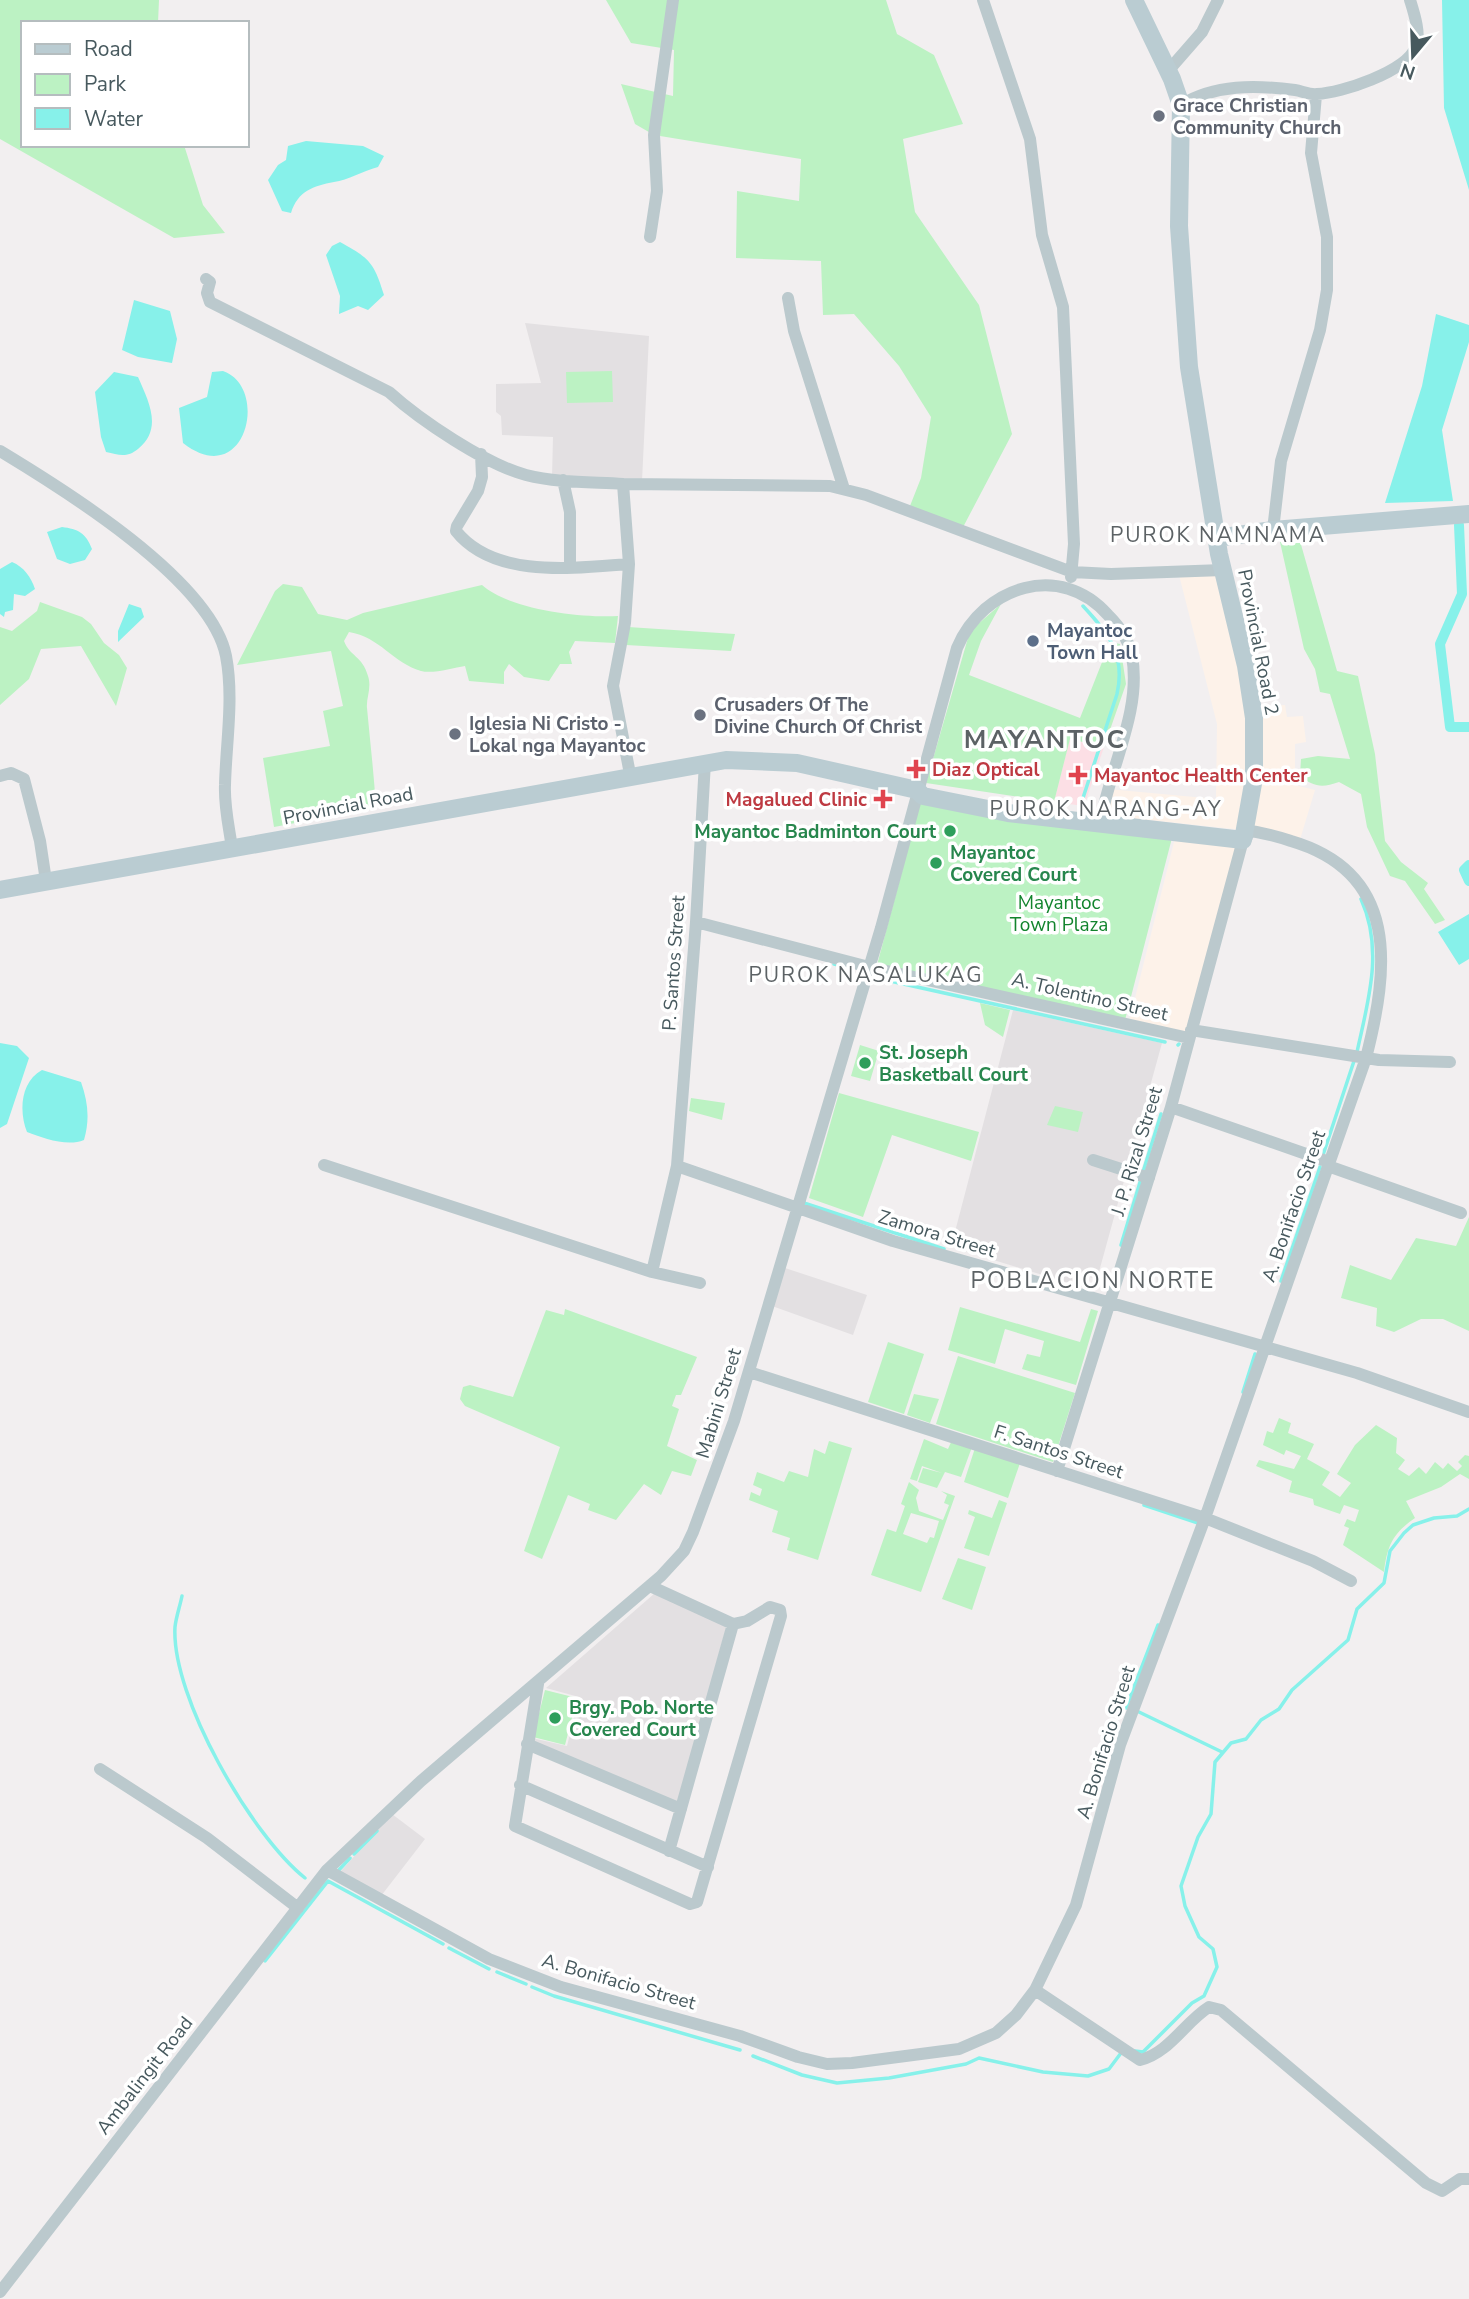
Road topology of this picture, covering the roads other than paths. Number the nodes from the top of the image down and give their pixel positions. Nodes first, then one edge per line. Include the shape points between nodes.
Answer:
1 (673, 0) edge
2 (983, 0) edge
3 (1134, 0) edge
4 (1218, 0) edge
5 (1410, 0) edge
6 (1168, 71) junction
7 (1316, 94) junction
8 (1181, 105) junction
9 (650, 237) dead end
10 (206, 279) dead end
11 (788, 298) dead end
12 (0, 452) edge
13 (481, 454) junction
14 (563, 480) junction
15 (623, 485) junction
16 (844, 489) junction
17 (1469, 514) edge
18 (1273, 530) junction
19 (1217, 538) junction
20 (629, 564) junction
21 (570, 568) junction
22 (1223, 569) junction
23 (1072, 572) junction
24 (1069, 588) junction
25 (705, 762) junction
26 (630, 774) junction
27 (0, 776) edge
28 (917, 790) junction
29 (1100, 819) junction
30 (1248, 834) junction
31 (232, 848) junction
32 (46, 881) junction
33 (0, 890) edge
34 (696, 922) junction
35 (869, 967) junction
36 (1190, 1034) junction
37 (1366, 1058) junction
38 (1450, 1062) dead end
39 (1171, 1107) junction
40 (1093, 1160) dead end
41 (1329, 1164) junction
42 (324, 1165) dead end
43 (677, 1166) junction
44 (1149, 1178) junction
45 (799, 1206) junction
46 (1461, 1213) dead end
47 (652, 1272) junction
48 (700, 1283) dead end
49 (1110, 1304) junction
50 (1264, 1346) junction
51 (749, 1372) junction
52 (1469, 1412) edge
53 (1057, 1471) junction
54 (1205, 1518) junction
55 (1351, 1581) dead end
56 (650, 1586) junction
57 (733, 1624) junction
58 (538, 1684) junction
59 (527, 1744) junction
60 (100, 1769) dead end
61 (520, 1785) junction
62 (681, 1809) junction
63 (669, 1851) junction
64 (708, 1867) junction
65 (327, 1870) junction
66 (318, 1881) joint
67 (298, 1908) junction
68 (1035, 1990) junction
69 (1469, 2179) edge
70 (0, 2292) edge

1 - 9 street via 654,135 657,191
2 - 23 street via 1030,139 1042,236 1063,307
3 - 6 main road
4 - 6 street via 1202,32
5 - 7 street via 1418,39 1411,55 1361,84
6 - 8 main road
7 - 8 street via 1226,88
7 - 18 street via 1311,153 1327,237 1327,290 1320,330 1281,461
8 - 19 main road, Provincial Road 2 via 1179,226 1187,342
10 - 13 street via 211,282 210,302 389,392 414,414
11 - 16 street via 794,331
12 - 31 street via 60,486 143,551 179,583 220,638 228,669 225,787
13 - 14 street via 525,474
13 - 21 street via 478,491 456,531 487,555 511,563
14 - 15 street
14 - 21 street via 570,512
15 - 16 street
15 - 20 street
16 - 23 street
17 - 18 main road
18 - 19 main road
19 - 22 main road, Provincial Road 2
20 - 21 street
20 - 26 street via 625,623 613,686
22 - 23 street
22 - 30 main road, Provincial Road 2 via 1254,718
23 - 24 street
24 - 28 street, Mabini Street via 1046,585 1014,591 967,626
24 - 29 street via 1104,609 1122,632 1132,659 1129,713
25 - 26 main road, Provincial Road
25 - 28 main road, Provincial Road via 779,761
25 - 34 street, P. Santos Street
26 - 31 main road, Provincial Road
27 - 32 street via 11,773 24,779
28 - 29 main road, Provincial Road via 924,786 1004,807
28 - 35 street, Mabini Street
29 - 30 main road, Provincial Road
30 - 36 street, J. P. Rizal Street
30 - 37 street, A. Bonifacio Street via 1331,856 1355,878 1368,899 1380,940 1381,980
31 - 32 main road, Provincial Road
32 - 33 main road, Provincial Road
34 - 35 street, A. Tolentino Street
34 - 43 street, P. Santos Street
35 - 36 street, A. Tolentino Street
35 - 45 street, Mabini Street
36 - 37 street, A. Tolentino Street
36 - 39 street, J. P. Rizal Street
37 - 38 street, A. Tolentino Street
37 - 41 street, A. Bonifacio Street
39 - 41 street
39 - 44 street, J. P. Rizal Street
40 - 44 street
41 - 46 street
41 - 50 street, A. Bonifacio Street
42 - 47 street
43 - 45 street, Zamora Street
43 - 47 street, P. Santos Street
44 - 49 street, J. P. Rizal Street
45 - 49 street, Zamora Street via 894,1241
45 - 51 street, Mabini Street
47 - 48 street
49 - 50 street, Zamora Street
49 - 53 street, J. P. Rizal Street
50 - 52 street, Zamora Street
50 - 54 street, A. Bonifacio Street
51 - 53 street, F. Santos Street
51 - 56 street, Mabini Street via 693,1532 671,1566
53 - 54 street, F. Santos Street
54 - 55 street, F. Santos Street
54 - 68 street, A. Bonifacio Street via 1120,1745 1076,1905
56 - 57 street
56 - 58 street, Mabini Street
57 - 62 street
57 - 64 street via 771,1606 780,1610
58 - 59 street
58 - 65 street, Mabini Street via 421,1781
59 - 61 street
59 - 62 street
60 - 67 street via 207,1838
61 - 63 street
61 - 64 street via 514,1822 519,1829 690,1904 699,1900
62 - 63 street
63 - 64 street
65 - 66 street, Mabini Street
65 - 68 street, A. Bonifacio Street via 489,1959 561,1987 827,2064 926,2054 979,2042 1016,2015
66 - 67 street, Ambalingit Road
67 - 70 street, Ambalingit Road
68 - 69 street via 1140,2060 1161,2050 1197,2014 1209,2007 1221,2010 1426,2183 1442,2191 1460,2179

